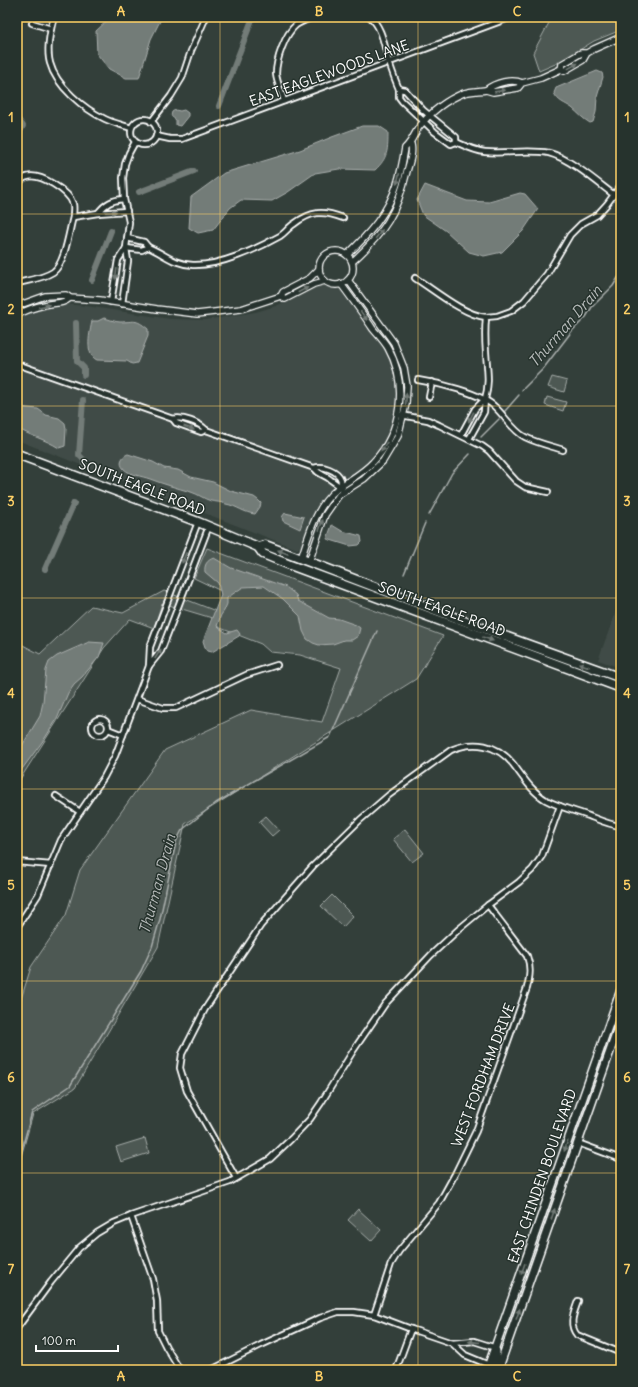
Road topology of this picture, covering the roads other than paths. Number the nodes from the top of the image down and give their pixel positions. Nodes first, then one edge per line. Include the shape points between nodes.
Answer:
1 (54, 17) edge
2 (206, 17) edge
3 (313, 17) edge
4 (370, 17) edge
5 (508, 18) dead end
6 (32, 23) dead end
7 (51, 29) junction
8 (621, 37) edge
9 (389, 63) junction
10 (399, 89) junction
11 (284, 101) junction
12 (430, 115) junction
13 (424, 121) junction
14 (152, 122) junction
15 (131, 128) junction
16 (156, 136) junction
17 (135, 142) junction
18 (456, 142) junction
19 (411, 144) junction
20 (17, 185) edge
21 (621, 185) edge
22 (614, 194) junction
23 (124, 199) junction
24 (127, 211) junction
25 (98, 213) junction
26 (73, 217) junction
27 (343, 218) dead end
28 (127, 238) junction
29 (148, 247) junction
30 (126, 248) junction
31 (347, 255) junction
32 (352, 262) junction
33 (319, 269) junction
34 (415, 278) dead end
35 (348, 280) junction
36 (325, 281) junction
37 (17, 284) edge
38 (341, 284) junction
39 (281, 296) junction
40 (70, 298) junction
41 (111, 302) junction
42 (122, 304) junction
43 (17, 306) edge
44 (17, 315) edge
45 (486, 317) junction
46 (17, 364) edge
47 (418, 380) dead end
48 (432, 382) junction
49 (429, 397) dead end
50 (485, 399) junction
51 (397, 414) junction
52 (404, 416) junction
53 (461, 435) junction
54 (469, 439) junction
55 (563, 450) dead end
56 (17, 454) edge
57 (314, 468) junction
58 (343, 489) junction
59 (548, 492) dead end
60 (198, 522) junction
61 (210, 526) junction
62 (258, 547) junction
63 (305, 560) junction
64 (292, 566) junction
65 (384, 590) junction
66 (388, 602) junction
67 (483, 628) junction
68 (277, 665) dead end
69 (149, 666) junction
70 (621, 678) edge
71 (621, 688) edge
72 (137, 699) junction
73 (108, 729) dead end
74 (123, 735) junction
75 (56, 796) dead end
76 (560, 806) junction
77 (80, 812) junction
78 (620, 827) edge
79 (17, 862) edge
80 (51, 865) junction
81 (488, 905) junction
82 (17, 926) edge
83 (621, 990) edge
84 (621, 1020) edge
85 (619, 1032) edge
86 (605, 1036) junction
87 (578, 1144) junction
88 (621, 1159) edge
89 (236, 1178) junction
90 (131, 1216) junction
91 (578, 1301) dead end
92 (374, 1315) junction
93 (17, 1328) edge
94 (411, 1329) junction
95 (452, 1343) junction
96 (496, 1348) junction
97 (621, 1353) edge
98 (490, 1368) edge
99 (180, 1370) edge
100 (211, 1370) edge
101 (396, 1370) edge
102 (498, 1370) edge

1 - 7 street
2 - 14 street via 182,78
3 - 11 street via 296,25 282,47 276,75
4 - 9 street via 384,43
5 - 9 street, EAST EAGLEWOODS LANE
6 - 7 street
7 - 15 street via 48,44 50,63 66,90 90,112
8 - 12 street via 587,53 581,53 562,64 561,69 541,78 522,83 517,80 493,85 486,90 465,93 440,105
9 - 10 street
9 - 11 street, EAST EAGLEWOODS LANE
10 - 12 street via 405,90
10 - 13 street via 399,97
11 - 16 street, EAST EAGLEWOODS LANE via 182,139
12 - 13 street
12 - 18 street via 456,137
13 - 18 street via 446,141 451,144
13 - 19 street via 414,133
14 - 15 street via 136,121
14 - 16 street via 156,128
15 - 17 street
16 - 17 street via 147,144
17 - 23 street via 125,164
18 - 22 street via 483,152 530,151 551,154
19 -> 31 street via 405,148 397,184 385,212 376,226
32 -> 19 street via 372,244 392,215 404,185
20 - 26 street via 28,176 35,176 55,185 68,196 73,205
21 - 22 street
22 - 45 street via 597,215 581,224 570,235 547,274 524,301 511,311
23 - 24 street
23 - 25 street via 112,200
25 -> 24 street
24 - 28 street
25 - 26 street
26 - 37 street via 64,253 54,271
27 - 29 street via 322,212 309,215 282,235 226,261 208,264 176,262
28 - 29 street via 144,242
28 - 30 street
29 - 30 street via 142,250
30 -> 41 street via 118,260
30 - 42 street via 128,261
31 - 32 street
31 - 33 street via 338,250 327,253 320,261
32 - 35 street via 353,271
33 - 36 street
33 - 39 street via 310,278 283,292
34 - 45 street via 465,312
35 - 38 street
52 -> 35 street via 407,386 404,368 394,343
36 - 38 street via 330,284
39 -> 36 street via 285,299
38 -> 51 street via 388,348 400,388
39 - 42 street via 241,309 197,314
40 - 41 street
40 - 43 street via 66,295 45,296
44 -> 40 street
41 - 42 street
45 - 50 street via 488,387
46 - 57 street via 173,419 176,423 201,432 206,430
47 - 48 street
48 - 49 street
48 - 50 street
50 -> 53 street via 475,409
50 - 54 street via 484,412
50 - 55 street via 524,436
51 - 52 street
51 -> 58 street via 395,427 385,447 374,461
52 - 53 street via 428,420
52 - 58 street via 398,436 383,461 364,478
53 - 54 street
54 - 59 street via 489,451 516,481 525,487
56 - 60 highway, SOUTH EAGLE ROAD
57 - 58 street via 318,474
57 - 58 street via 319,466 336,473
58 - 63 street via 325,515
60 - 61 highway, SOUTH EAGLE ROAD
60 -> 69 street via 150,648
61 - 62 highway, SOUTH EAGLE ROAD
69 -> 61 street via 161,651
63 -> 62 highway, SOUTH EAGLE ROAD via 265,545
62 - 64 highway, SOUTH EAGLE ROAD via 263,554
63 - 65 highway, SOUTH EAGLE ROAD
64 - 65 highway via 300,564 375,592
64 - 66 highway, SOUTH EAGLE ROAD
65 - 67 highway, SOUTH EAGLE ROAD
66 - 67 highway via 399,600 465,625
66 -> 71 highway, SOUTH EAGLE ROAD
70 -> 67 highway, SOUTH EAGLE ROAD
68 - 72 street via 246,675 176,708 163,708
69 - 72 street
72 - 74 street
73 - 74 street
74 - 77 street via 109,769
75 - 77 street
76 - 78 street
76 - 81 street via 542,856 532,870
76 - 89 street via 535,792 512,763 494,748 472,744 461,746 451,750 389,795 312,866 287,894 246,946 205,1009 182,1054 180,1068 187,1091
77 - 80 street via 61,840
79 - 80 street
80 - 82 street via 38,895
81 - 89 street via 431,955 385,1004 310,1119 270,1159
81 - 92 street, WEST FORDHAM DRIVE via 526,956 530,977 527,988 476,1131 439,1203 391,1264
83 - 86 main road, EAST CHINDEN BOULEVARD
84 - 85 main road, EAST CHINDEN BOULEVARD
85 - 87 main road, EAST CHINDEN BOULEVARD
86 - 87 main road via 602,1056 577,1130
86 -> 96 main road, EAST CHINDEN BOULEVARD
87 - 88 street
102 -> 87 main road, EAST CHINDEN BOULEVARD
89 - 90 street
90 - 93 street via 97,1233 79,1248
90 - 99 street via 153,1279 158,1331
91 - 97 street via 571,1324 577,1335
92 - 94 street
92 - 100 street via 338,1312 320,1318
94 - 95 street
94 - 101 street
96 -> 95 street via 474,1341
95 - 98 street via 465,1355
96 - 98 main road, EAST CHINDEN BOULEVARD

